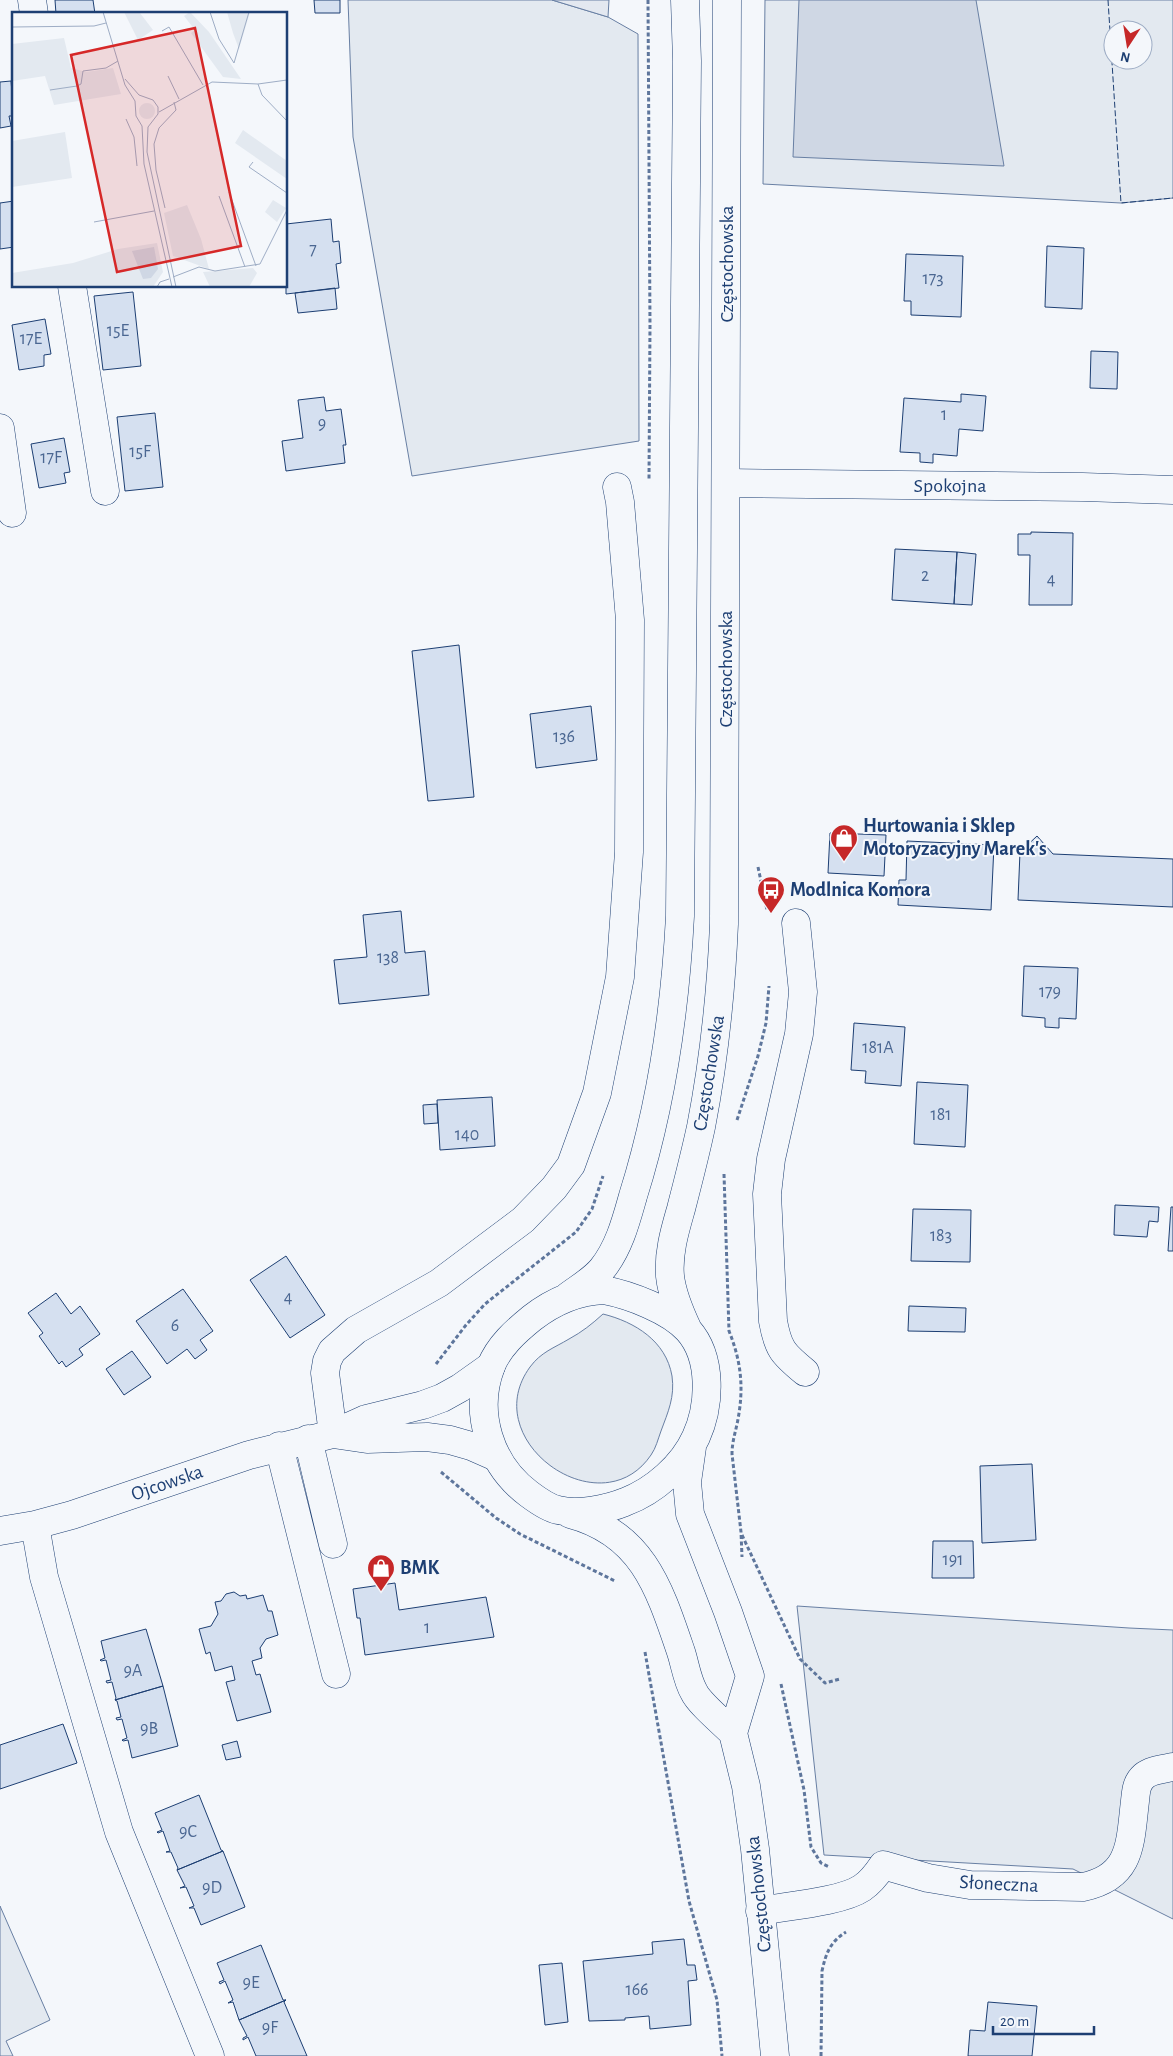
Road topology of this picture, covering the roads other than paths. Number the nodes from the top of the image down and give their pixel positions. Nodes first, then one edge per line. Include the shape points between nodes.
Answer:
1 (685, 0) edge
2 (727, 0) edge
3 (72, 288) edge
4 (0, 428) edge
5 (727, 483) junction
6 (618, 488) dead end
7 (1173, 490) edge
8 (105, 491) dead end
9 (12, 513) dead end
10 (796, 922) dead end
11 (567, 1297) junction
12 (688, 1330) junction
13 (491, 1366) junction
14 (805, 1372) dead end
15 (321, 1436) junction
16 (693, 1445) junction
17 (279, 1446) junction
18 (496, 1457) junction
19 (559, 1510) junction
20 (35, 1525) junction
21 (0, 1531) edge
22 (333, 1544) dead end
23 (336, 1674) dead end
24 (733, 1733) junction
25 (1173, 1767) edge
26 (760, 1910) junction
27 (210, 2056) edge
28 (775, 2056) edge

1 - 11 main road, Częstochowska via 680,916 677,972 672,1025 658,1104 626,1220 602,1268
2 - 5 main road, Częstochowska
3 - 8 main road
4 - 9 main road
5 - 7 main road, Spokojna
5 - 12 main road, Częstochowska via 721,995 700,1129 670,1260 674,1293
6 - 15 main road via 630,620 629,852 620,977 598,1093 571,1165 523,1220 439,1283 356,1330 332,1351 325,1373
10 - 14 main road via 803,992 799,1034 771,1159 767,1194 776,1342
11 - 12 main road via 596,1290 623,1294 648,1303
11 - 13 main road via 540,1312 511,1337
12 - 16 main road, Częstochowska via 702,1358 708,1392 705,1413
13 - 15 main road, Ojcowska via 442,1398 366,1419
13 - 18 main road via 484,1397 484,1416
15 - 17 main road, Ojcowska
15 - 18 main road, Ojcowska via 450,1440
15 - 22 main road
16 - 19 main road via 657,1484 636,1498 594,1510
16 - 24 main road via 687,1482 690,1514 750,1676
17 - 20 main road, Ojcowska
17 - 23 main road
18 - 19 main road via 519,1486 538,1501
19 - 24 main road via 601,1525 629,1545 640,1558 664,1608 694,1693
20 - 21 main road, Ojcowska
20 - 27 main road via 44,1577 119,1832
24 - 26 main road, Częstochowska via 746,1786
25 - 26 main road, Słoneczna via 1144,1776 1136,1788 1129,1850 1122,1866 1099,1884 1083,1887 970,1884 928,1878 883,1865 861,1889 842,1896
26 - 28 main road, Częstochowska

